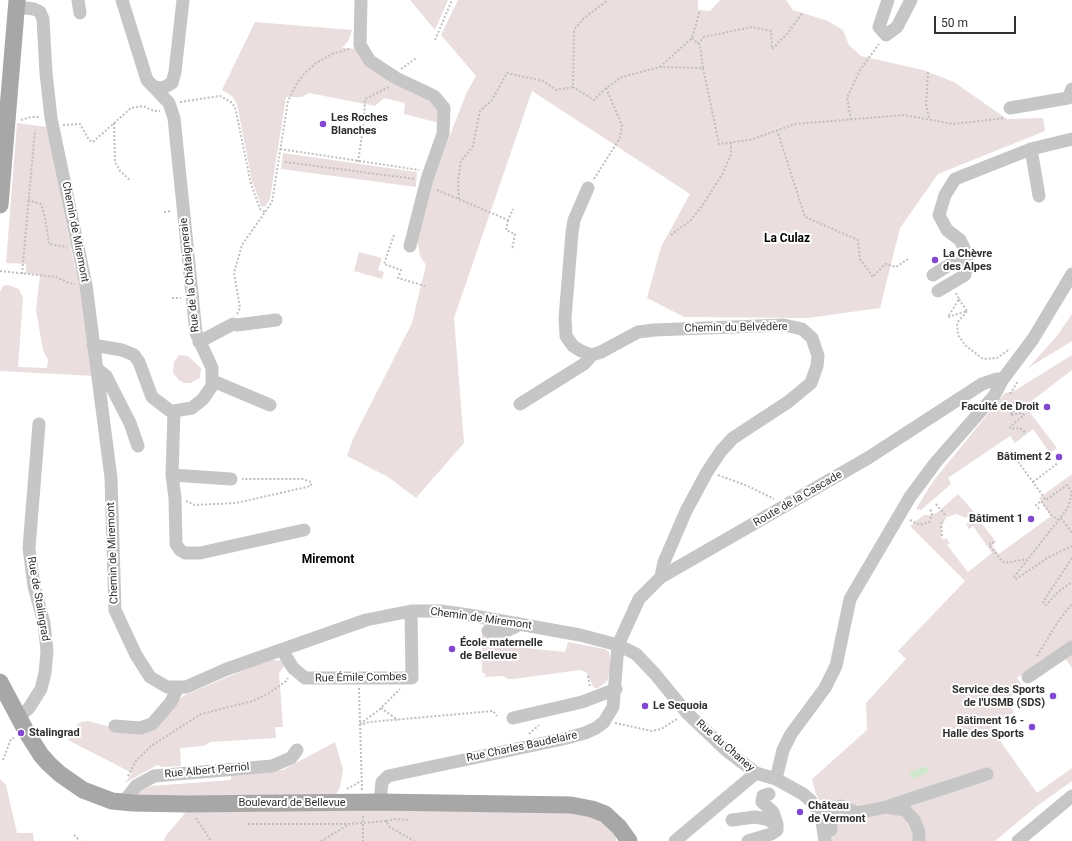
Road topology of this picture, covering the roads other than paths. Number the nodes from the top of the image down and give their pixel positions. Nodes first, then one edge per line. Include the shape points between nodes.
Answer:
1 (122, 0) edge
2 (183, 0) edge
3 (361, 0) edge
4 (888, 0) edge
5 (911, 0) edge
6 (17, 3) edge
7 (147, 80) junction
8 (1072, 89) edge
9 (1010, 113) road end
10 (1072, 139) edge
11 (1031, 149) junction
12 (588, 188) road end
13 (1039, 196) dead end
14 (0, 205) edge
15 (410, 246) dead end
16 (967, 254) junction
17 (1072, 274) edge
18 (933, 275) dead end
19 (938, 292) dead end
20 (276, 320) dead end
21 (199, 342) junction
22 (94, 345) junction
23 (592, 355) junction
24 (97, 369) junction
25 (1003, 379) junction
26 (213, 381) junction
27 (520, 404) dead end
28 (270, 405) dead end
29 (174, 411) junction
30 (39, 424) dead end
31 (138, 446) dead end
32 (172, 475) junction
33 (231, 479) road end
34 (304, 530) dead end
35 (661, 577) junction
36 (411, 611) junction
37 (517, 623) junction
38 (488, 631) dead end
39 (618, 645) junction
40 (1072, 647) edge
41 (282, 650) junction
42 (1028, 677) dead end
43 (0, 682) edge
44 (178, 688) junction
45 (616, 689) junction
46 (19, 717) junction
47 (512, 718) dead end
48 (115, 726) dead end
49 (297, 750) dead end
50 (756, 773) junction
51 (987, 774) dead end
52 (776, 779) junction
53 (769, 794) dead end
54 (1072, 796) edge
55 (380, 802) junction
56 (123, 803) junction
57 (886, 807) junction
58 (732, 820) dead end
59 (777, 824) junction
60 (623, 837) edge
61 (675, 841) edge
62 (748, 841) edge
63 (825, 841) edge
64 (834, 841) edge
65 (919, 841) edge
66 (1018, 841) edge

1 - 7 street
2 - 7 street via 172,83 159,88
3 - 15 street via 360,45 370,61 396,78 434,96 444,108 443,134 426,181
4 - 5 street via 879,27 886,35 897,27
6 - 14 main road
6 - 22 street, Chemin de Miremont via 40,12 43,19 46,73
7 - 21 street, Rue de la Châtaigneraie via 169,103 174,118 191,297
8 - 9 street via 1068,98
10 - 11 street
11 - 13 street
11 - 16 street via 955,180 945,195 939,215 947,230 960,240
12 - 23 street via 574,220 565,318 566,336 573,346
16 - 18 street
16 - 19 street via 965,275
17 - 25 street via 1032,339
20 - 21 street via 233,324
21 - 26 street, Rue de la Châtaigneraie via 212,368
22 - 24 street, Chemin de Miremont
22 - 29 street via 134,355 152,397
23 - 27 street, Chemin du Belvédère via 584,364
23 - 35 street, Chemin du Belvédère via 638,332 669,328 784,325 802,329 812,338 818,356 811,383 788,402 732,438 707,472 686,511 664,562
24 - 31 street via 106,376 130,423
24 - 44 street, Chemin de Miremont via 111,478 115,610 136,655 150,677 167,687
25 - 35 street, Route de la Cascade via 982,384 868,458
25 - 52 street via 994,396 936,462 910,497 903,518 850,598 836,666 825,688 791,734 783,750
26 - 28 street
26 - 29 street via 208,394 199,403 192,408
29 - 32 street
30 - 46 street, Rue de Stalingrad via 29,548 34,586 44,623 45,673 41,689 29,708
32 - 33 street
32 - 34 street via 176,544 185,553 200,553
35 - 39 street, Route de la Cascade via 639,599
36 - 37 street, Chemin de Miremont via 440,611
36 - 41 street, Chemin de Miremont via 366,620
36 - 41 street, Rue Émile Combes via 412,678 306,678 293,668
37 - 38 street via 508,630
37 - 39 street, Chemin de Miremont
39 - 45 street, Rue Charles Baudelaire
39 - 50 street, Rue du Chaney via 636,654 656,674 686,712 726,750
40 - 42 street
41 - 44 street, Chemin de Miremont via 227,669 201,682
43 - 46 main road, Boulevard de Bellevue
44 - 48 street via 167,707 152,724 140,728
45 - 47 street via 582,702
45 - 55 street, Rue Charles Baudelaire via 609,715 596,728 586,733 388,776 382,782
46 - 56 main road, Boulevard de Bellevue via 41,755 60,774 83,790
49 - 56 street, Rue Albert Perriol via 291,758 272,766 154,776 136,786
50 - 52 street, Rue du Chaney
50 - 61 street
51 - 57 street
52 - 63 street, Rue du Chaney via 803,794 816,808 821,815
53 - 59 street via 763,796 762,802 773,812
54 - 66 street
55 - 56 main road, Boulevard de Bellevue
55 - 60 main road, Boulevard de Bellevue via 571,805 605,814
57 - 64 street via 857,813 841,806 829,810
57 - 65 street via 905,810 914,820 919,832
58 - 59 street via 755,817
59 - 62 street via 777,830 771,834

